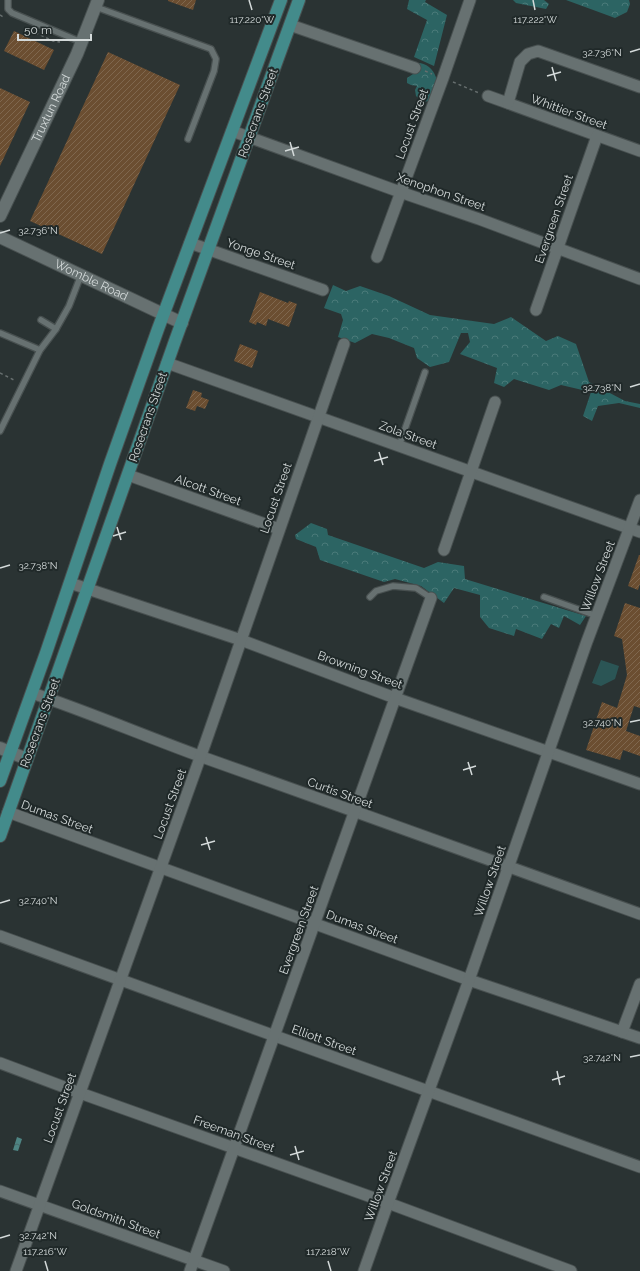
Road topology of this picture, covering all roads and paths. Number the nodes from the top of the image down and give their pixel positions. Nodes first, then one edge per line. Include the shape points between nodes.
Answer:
1 (8, 0) edge
2 (281, 0) edge
3 (299, 0) edge
4 (470, 0) edge
5 (96, 3) edge
6 (290, 25) junction
7 (81, 42) junction
8 (415, 68) dead end
9 (640, 87) edge
10 (488, 96) dead end
11 (508, 103) junction
12 (232, 131) junction
13 (597, 136) junction
14 (249, 137) junction
15 (188, 139) dead end
16 (640, 151) edge
17 (400, 192) junction
18 (0, 216) edge
19 (0, 237) edge
20 (190, 243) junction
21 (557, 249) junction
22 (208, 250) junction
23 (377, 258) dead end
24 (81, 275) junction
25 (640, 279) edge
26 (323, 290) dead end
27 (536, 310) dead end
28 (163, 315) junction
29 (40, 320) dead end
30 (182, 323) junction
31 (56, 329) junction
32 (0, 333) edge
33 (344, 344) dead end
34 (40, 350) junction
35 (167, 363) junction
36 (425, 372) dead end
37 (0, 373) edge
38 (14, 380) dead end
39 (495, 402) dead end
40 (318, 416) junction
41 (0, 431) edge
42 (399, 446) junction
43 (471, 472) junction
44 (128, 475) junction
45 (640, 500) edge
46 (279, 529) junction
47 (635, 530) edge
48 (444, 550) dead end
49 (70, 583) junction
50 (88, 589) junction
51 (370, 597) dead end
52 (544, 597) dead end
53 (432, 598) joint
54 (597, 616) junction
55 (241, 640) junction
56 (32, 693) junction
57 (395, 698) junction
58 (49, 699) junction
59 (5, 750) edge
60 (549, 752) junction
61 (201, 757) junction
62 (27, 759) junction
63 (0, 781) edge
64 (640, 784) edge
65 (8, 812) junction
66 (354, 812) junction
67 (0, 836) edge
68 (509, 866) junction
69 (161, 868) junction
70 (640, 914) edge
71 (315, 923) junction
72 (0, 936) edge
73 (120, 980) junction
74 (469, 980) junction
75 (640, 984) edge
76 (622, 1032) junction
77 (275, 1036) junction
78 (640, 1038) edge
79 (0, 1063) edge
80 (429, 1092) junction
81 (80, 1093) junction
82 (234, 1148) junction
83 (640, 1167) edge
84 (0, 1191) edge
85 (388, 1203) junction
86 (39, 1205) junction
87 (192, 1266) edge
88 (16, 1271) edge
89 (224, 1271) edge
90 (364, 1271) edge
91 (571, 1271) edge

1 - 7 lane via 8,8 12,13
2 - 12 main road, Rosecrans Street
3 - 6 main road, Rosecrans Street
4 - 17 street, Locust Street
5 - 7 street, Truxtun Road
5 - 15 lane via 211,49 216,59 214,71
6 - 8 street
6 - 14 main road, Rosecrans Street
7 - 18 street, Truxtun Road
9 - 11 street via 538,51 528,54 520,62
10 - 11 street, Whittier Street
11 - 13 street, Whittier Street
12 - 14 street, Xenophon Street
12 - 20 main road, Rosecrans Street
13 - 16 street, Whittier Street
13 - 21 street, Evergreen Street
14 - 17 street, Xenophon Street
14 - 22 main road, Rosecrans Street
17 - 21 street, Xenophon Street
17 - 23 street, Locust Street
19 - 24 street, Womble Road
20 - 22 street, Yonge Street
20 - 28 main road, Rosecrans Street
21 - 25 street, Xenophon Street
21 - 27 street, Evergreen Street
22 - 26 street, Yonge Street
22 - 30 main road, Rosecrans Street
24 - 28 street, Womble Road
24 - 31 lane via 69,306
28 - 30 street, Womble Road
28 - 49 main road, Rosecrans Street
29 - 31 lane
30 - 35 main road, Rosecrans Street
31 - 34 lane
32 - 34 lane
33 - 40 street, Locust Street
34 - 41 lane
35 - 40 street, Zola Street
35 - 44 main road, Rosecrans Street
36 - 42 lane
37 - 38 path
39 - 43 street
40 - 42 street, Zola Street
40 - 46 street, Locust Street
42 - 43 street, Zola Street
43 - 47 street, Zola Street
43 - 48 street
44 - 46 street, Alcott Street
44 - 50 main road, Rosecrans Street
45 - 47 street, Willow Street
46 - 55 street, Locust Street
47 - 54 street, Willow Street
49 - 50 street, Browning Street
49 - 56 main road, Rosecrans Street
50 - 55 street, Browning Street
50 - 58 main road, Rosecrans Street
51 - 53 lane via 376,591 393,586 416,588
52 - 54 lane
53 - 57 street, Evergreen Street
54 - 60 street, Willow Street
55 - 57 street, Browning Street
55 - 61 street, Locust Street
56 - 58 street, Curtis Street
56 - 59 main road, Rosecrans Street
57 - 60 street, Browning Street
57 - 66 street, Evergreen Street
58 - 61 street, Curtis Street
58 - 62 main road, Rosecrans Street
59 - 62 street
59 - 63 main road, Rosecrans Street
60 - 64 street, Browning Street
60 - 68 street, Willow Street
61 - 66 street, Curtis Street
61 - 69 street, Locust Street
62 - 65 main road, Rosecrans Street
65 - 67 main road, Rosecrans Street
65 - 69 street, Dumas Street
66 - 68 street, Curtis Street
66 - 71 street, Evergreen Street
68 - 70 street, Curtis Street
68 - 74 street, Willow Street
69 - 71 street, Dumas Street
69 - 73 street, Locust Street
71 - 74 street, Dumas Street
71 - 77 street, Evergreen Street
72 - 73 street, Elliott Street
73 - 77 street, Elliott Street
73 - 81 street, Locust Street
74 - 76 street, Dumas Street
74 - 80 street, Willow Street
75 - 76 street
76 - 78 street, Dumas Street
77 - 80 street, Elliott Street
77 - 82 street, Evergreen Street
79 - 81 street, Freeman Street
80 - 83 street, Elliott Street
80 - 85 street, Willow Street
81 - 82 street, Freeman Street
81 - 86 street, Locust Street
82 - 85 street, Freeman Street
82 - 87 street, Evergreen Street
84 - 86 street, Goldsmith Street
85 - 90 street, Willow Street
85 - 91 street, Freeman Street
86 - 87 street, Goldsmith Street
86 - 88 street, Locust Street
87 - 89 street, Goldsmith Street

